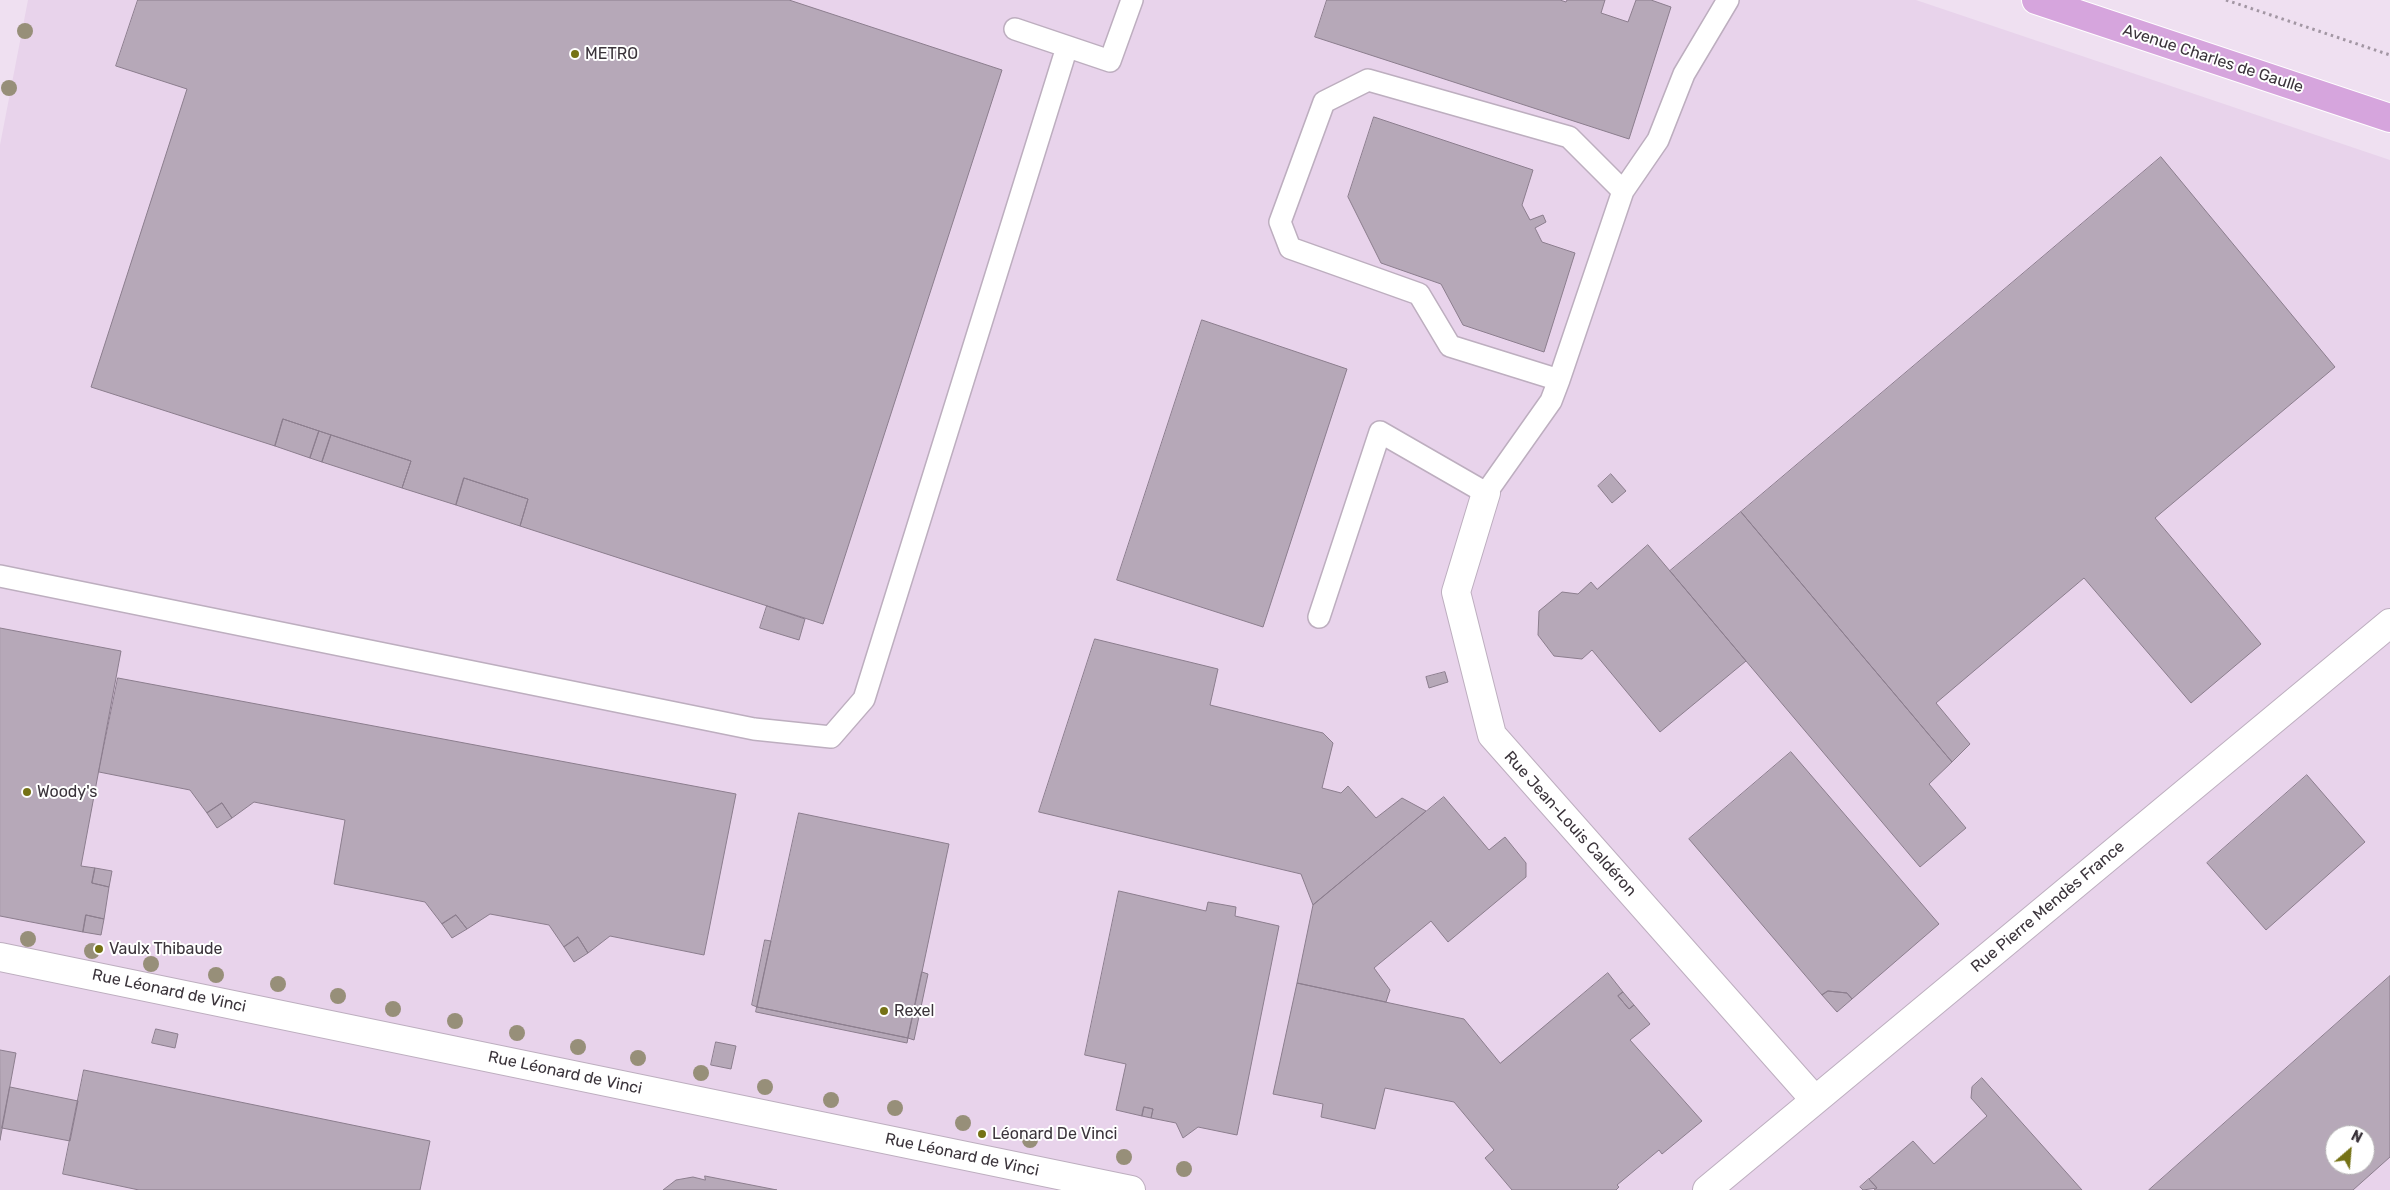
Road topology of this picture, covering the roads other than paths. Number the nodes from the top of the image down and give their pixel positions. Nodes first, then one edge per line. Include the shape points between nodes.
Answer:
1 (1132, 0) edge
2 (1728, 0) edge
3 (2036, 0) edge
4 (1015, 29) dead end
5 (1068, 47) junction
6 (2390, 118) edge
7 (1623, 191) junction
8 (1559, 380) junction
9 (1486, 493) junction
10 (0, 576) edge
11 (1319, 617) dead end
12 (2390, 623) edge
13 (0, 957) edge
14 (1815, 1100) junction
15 (1131, 1190) edge
16 (1707, 1190) edge

1 - 5 lane via 1110,61
2 - 7 lane via 1684,74 1658,140
3 - 6 main road, Avenue Charles de Gaulle
4 - 5 lane
5 - 10 lane via 864,699 832,737 754,729
7 - 8 lane
7 - 8 lane via 1569,137 1368,80 1324,102 1280,222 1290,248 1419,294 1450,346
8 - 9 lane via 1552,401
9 - 11 lane via 1380,432
9 - 14 street, Rue Jean-Louis Caldéron via 1456,592 1492,735
12 - 14 street, Rue Pierre Mendès France
13 - 15 street, Rue Léonard de Vinci
14 - 16 street, Rue Pierre Mendès France

